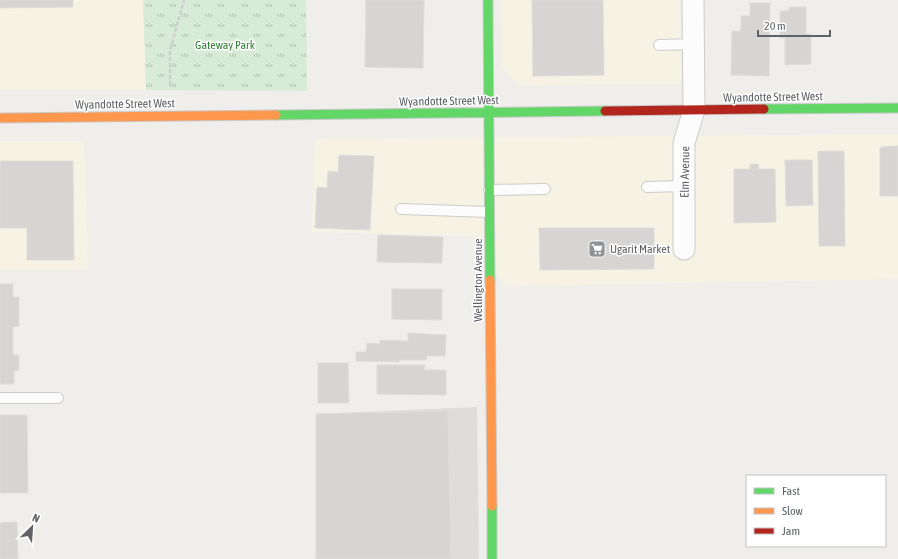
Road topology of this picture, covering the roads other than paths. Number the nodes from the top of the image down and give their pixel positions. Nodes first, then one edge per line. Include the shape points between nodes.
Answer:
1 (488, 0) edge
2 (693, 0) edge
3 (693, 44) junction
4 (659, 45) dead end
5 (898, 108) edge
6 (694, 110) junction
7 (488, 112) junction
8 (0, 118) edge
9 (647, 186) dead end
10 (684, 186) junction
11 (545, 189) dead end
12 (489, 190) junction
13 (401, 209) dead end
14 (489, 212) junction
15 (684, 249) dead end
16 (0, 398) edge
17 (58, 398) dead end
18 (492, 559) edge

1 - 7 main road, Wellington Avenue
2 - 3 street, Elm Avenue
3 - 4 lane
3 - 6 street, Elm Avenue
5 - 6 main road, Wyandotte Street West
6 - 7 main road, Wyandotte Street West
6 - 10 street, Elm Avenue via 684,143
7 - 8 main road, Wyandotte Street West
7 - 12 main road, Wellington Avenue
9 - 10 lane
10 - 15 street, Elm Avenue
11 - 12 lane
12 - 14 main road, Wellington Avenue
13 - 14 lane
14 - 18 main road, Wellington Avenue
16 - 17 lane

